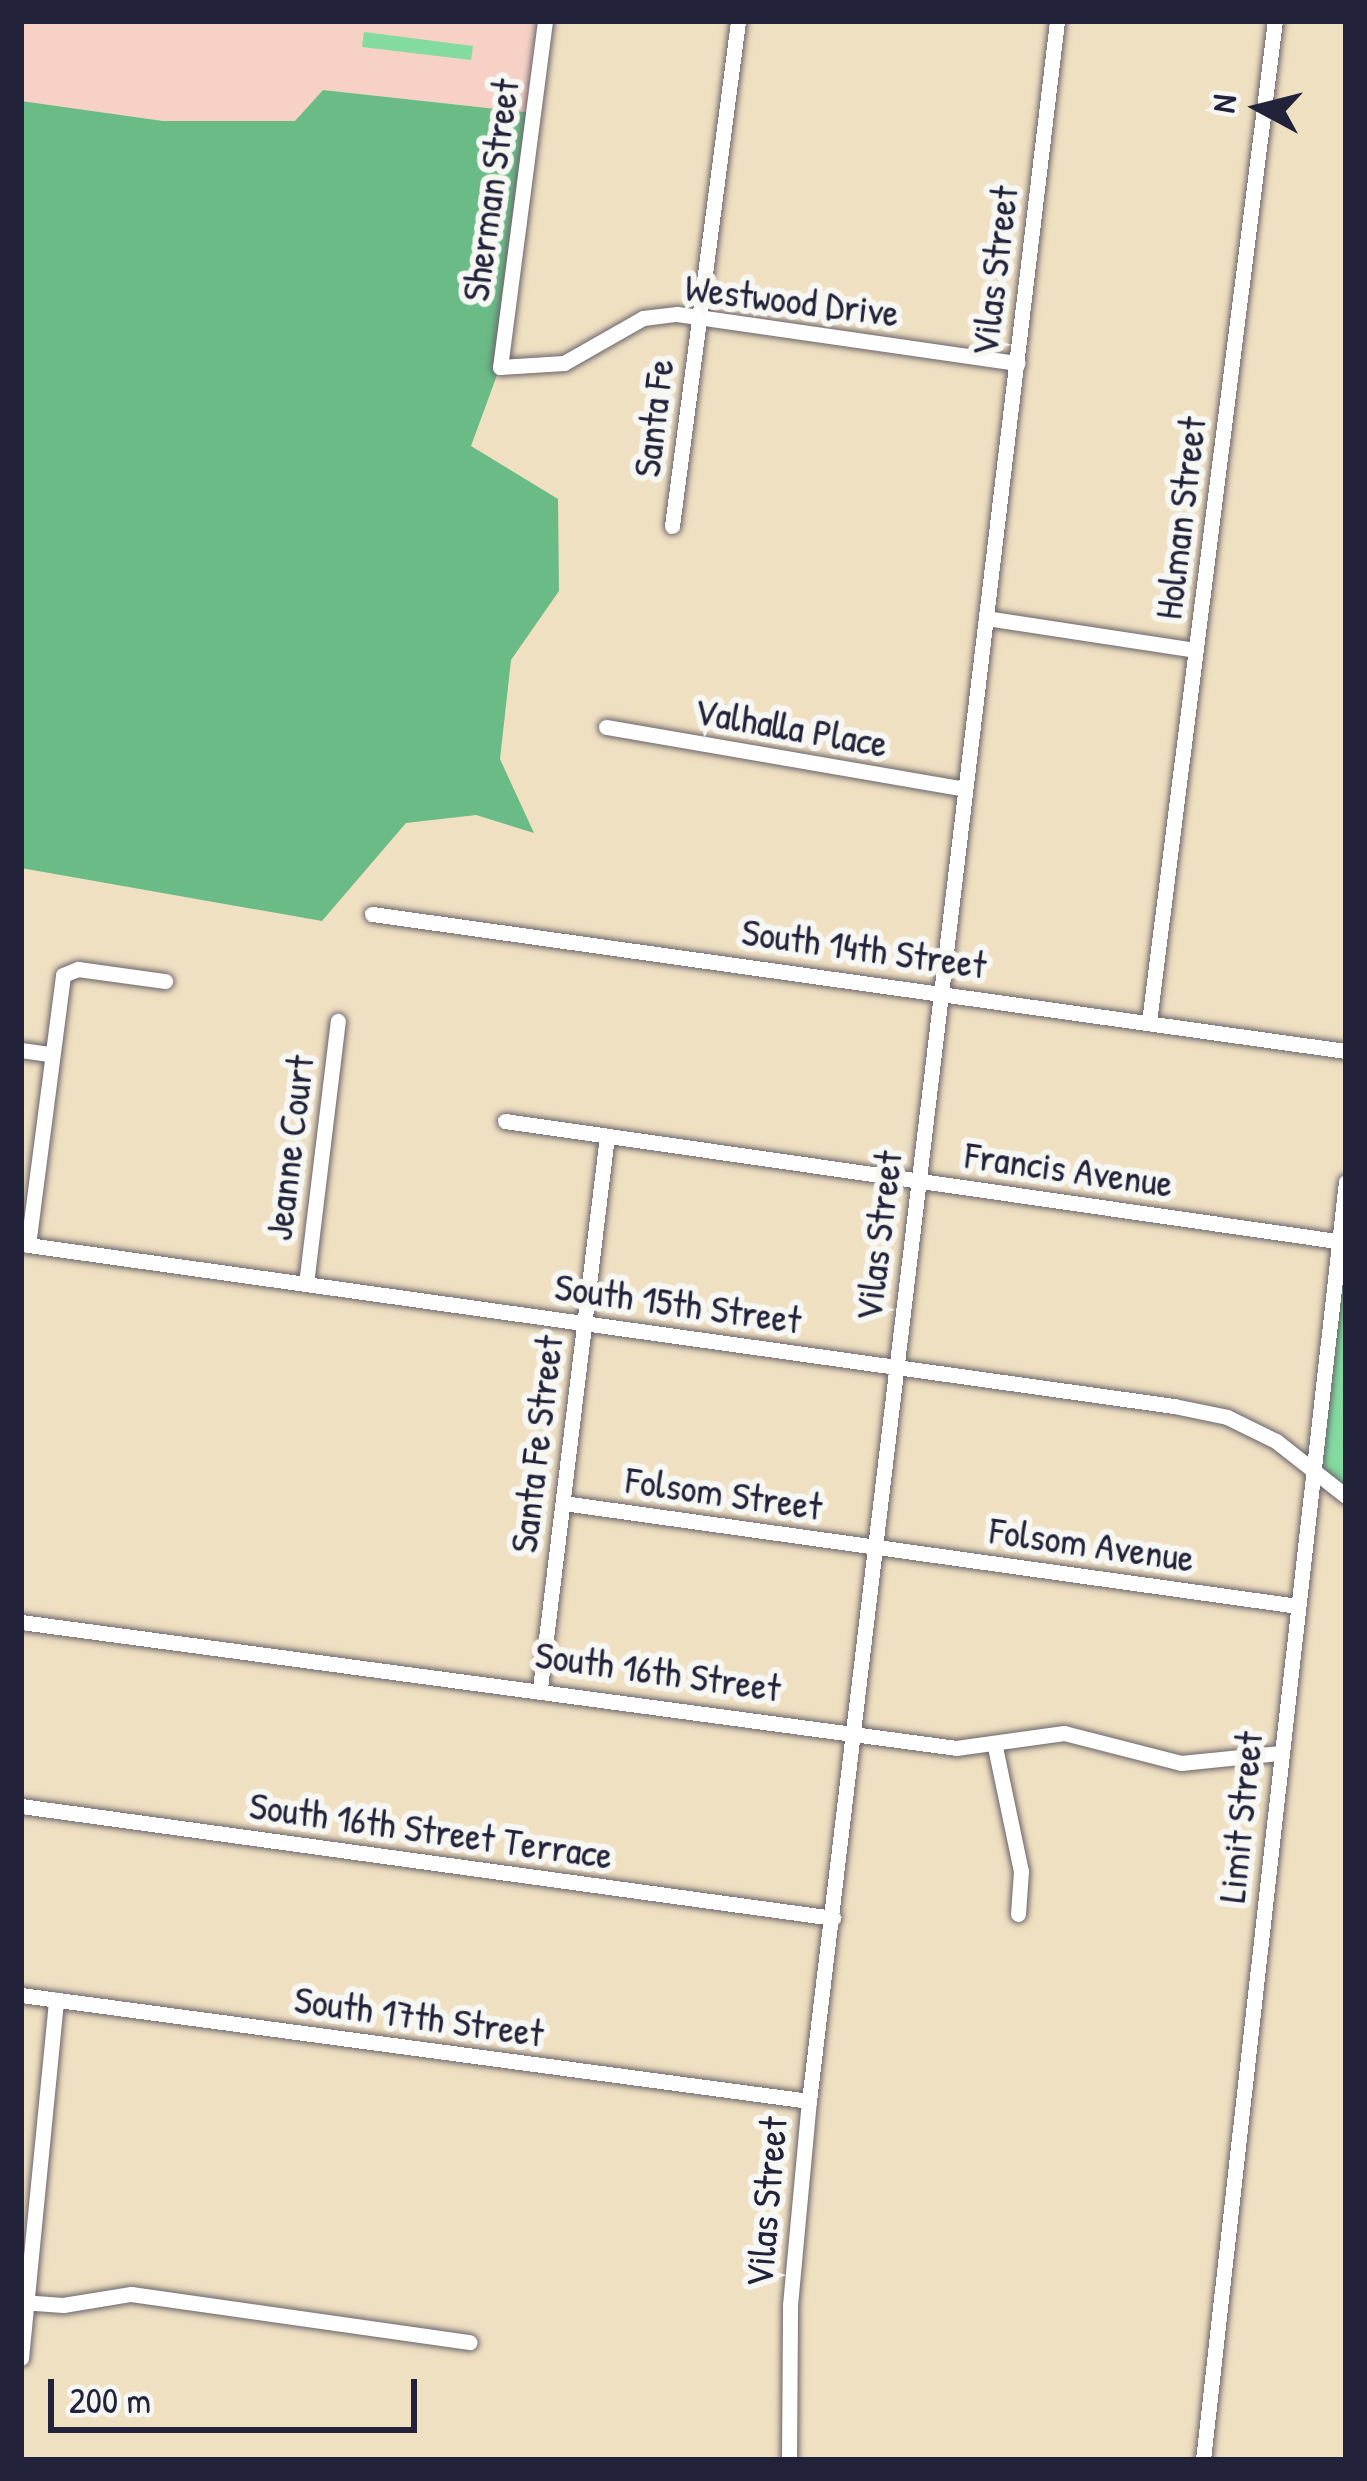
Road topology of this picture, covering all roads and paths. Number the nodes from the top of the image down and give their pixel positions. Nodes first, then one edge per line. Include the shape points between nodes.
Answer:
1 (545, 21) edge
2 (738, 21) edge
3 (1057, 21) edge
4 (1275, 21) edge
5 (700, 317) junction
6 (1017, 363) junction
7 (500, 367) joint
8 (672, 526) dead end
9 (986, 618) junction
10 (1196, 650) junction
11 (606, 727) dead end
12 (965, 789) junction
13 (372, 914) dead end
14 (165, 981) dead end
15 (940, 992) junction
16 (338, 1021) dead end
17 (1149, 1022) junction
18 (21, 1050) edge
19 (1346, 1051) edge
20 (50, 1054) junction
21 (505, 1121) dead end
22 (607, 1136) junction
23 (918, 1181) junction
24 (1346, 1182) edge
25 (1337, 1241) junction
26 (24, 1245) edge
27 (307, 1284) junction
28 (584, 1323) junction
29 (896, 1367) junction
30 (1314, 1464) junction
31 (1346, 1496) edge
32 (562, 1503) junction
33 (877, 1548) junction
34 (1298, 1606) junction
35 (21, 1622) edge
36 (540, 1688) junction
37 (854, 1732) junction
38 (995, 1747) junction
39 (1280, 1753) junction
40 (21, 1806) edge
41 (1018, 1914) dead end
42 (832, 1918) junction
43 (21, 1995) edge
44 (56, 2000) junction
45 (808, 2101) junction
46 (23, 2302) edge
47 (470, 2342) dead end
48 (21, 2358) edge
49 (789, 2460) edge
50 (1203, 2460) edge

1 - 7 street, Sherman Street
2 - 5 street
3 - 6 street, Vilas Street
4 - 10 street, Holman Street
5 - 6 street, Westwood Drive
5 - 7 street, Westwood Drive via 643,318 564,363
5 - 8 street, Santa Fe
6 - 9 street, Vilas Street
9 - 10 street
9 - 12 street, Vilas Street
10 - 17 street, Holman Street
11 - 12 street, Valhalla Place
12 - 15 street, Vilas Street
13 - 15 street, South 14th Street
14 - 20 street via 63,975
15 - 17 street, South 14th Street
15 - 23 street, Vilas Street
16 - 27 street, Jeanne Court
17 - 19 street, South 14th Street
18 - 20 street
20 - 26 street
21 - 22 street, Francis Avenue
22 - 23 street, Francis Avenue
22 - 28 street, Santa Fe Street
23 - 25 street, Francis Avenue
23 - 29 street, Vilas Street
24 - 25 street, Limit Street
25 - 30 street, Limit Street
26 - 27 street, South 15th Street
27 - 28 street, South 15th Street
28 - 29 street, South 15th Street
28 - 32 street, Santa Fe Street
29 - 30 street, South 15th Street via 1227,1417
29 - 33 street, Vilas Street
30 - 31 street, South 15th Street
30 - 34 street, Limit Street
32 - 33 street, Folsom Street
32 - 36 street, Santa Fe Street
33 - 34 street, Folsom Avenue
33 - 37 street, Vilas Street
34 - 39 street, Limit Street
35 - 36 street, South 16th Street
36 - 37 street, South 16th Street
37 - 38 street, South 16th Street
37 - 42 street, Vilas Street
38 - 39 street, South 16th Street via 1064,1733 1181,1763
38 - 41 street via 1001,1805 1022,1871
39 - 50 street, Limit Street
40 - 42 street, South 16th Street Terrace
42 - 45 street, Vilas Street
43 - 44 street, South 17th Street
44 - 45 street, South 17th Street
44 - 46 street
45 - 49 street, Vilas Street via 790,2305
46 - 47 street via 130,2294
46 - 48 street

